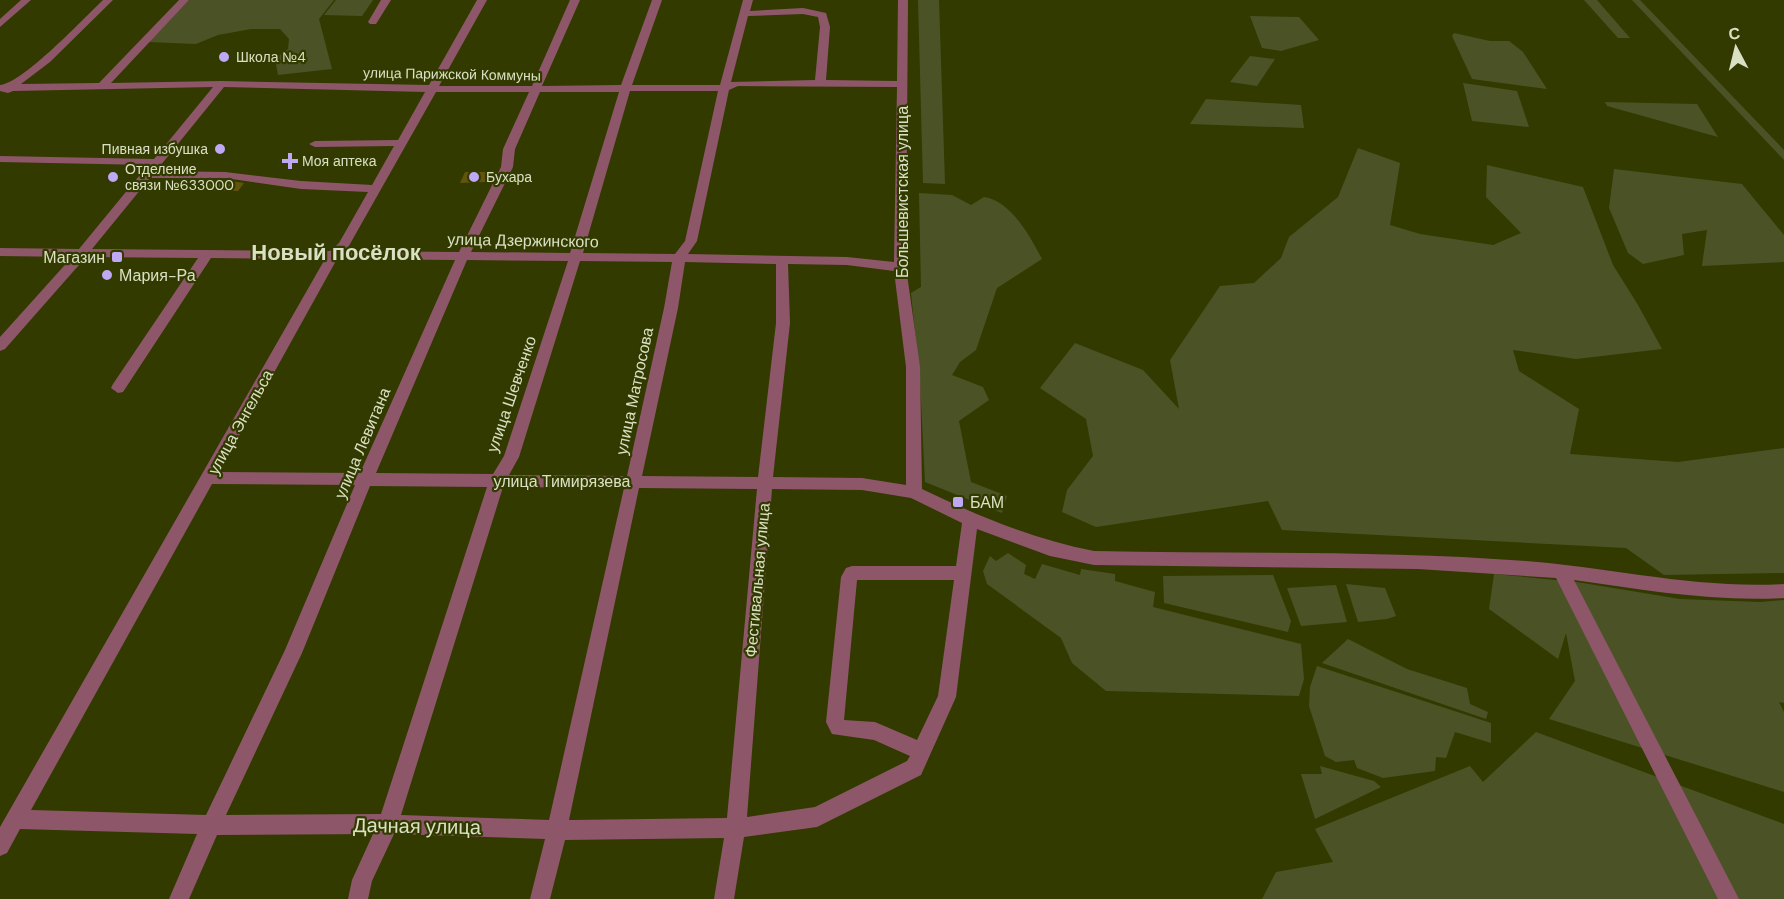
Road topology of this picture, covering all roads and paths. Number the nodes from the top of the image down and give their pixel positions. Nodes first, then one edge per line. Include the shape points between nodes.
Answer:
1 (26, 0) edge
2 (108, 0) edge
3 (184, 0) edge
4 (386, 0) edge
5 (482, 0) edge
6 (575, 0) edge
7 (657, 0) edge
8 (903, 0) edge
9 (746, 7) edge
10 (373, 22) dead end
11 (0, 24) edge
12 (221, 84) junction
13 (820, 84) junction
14 (902, 84) junction
15 (102, 86) junction
16 (5, 88) edge
17 (724, 88) junction
18 (431, 89) junction
19 (625, 89) junction
20 (535, 90) junction
21 (0, 97) edge
22 (401, 143) junction
23 (315, 144) dead end
24 (0, 159) edge
25 (158, 162) junction
26 (146, 174) junction
27 (376, 189) junction
28 (0, 252) edge
29 (83, 252) junction
30 (208, 253) junction
31 (334, 254) junction
32 (463, 256) junction
33 (575, 258) junction
34 (679, 258) junction
35 (782, 261) junction
36 (900, 267) junction
37 (0, 346) edge
38 (118, 388) dead end
39 (209, 478) junction
40 (365, 480) junction
41 (497, 481) junction
42 (633, 482) junction
43 (765, 483) junction
44 (914, 492) junction
45 (970, 520) junction
46 (1561, 571) junction
47 (962, 573) junction
48 (1784, 591) edge
49 (922, 752) junction
50 (16, 819) junction
51 (388, 824) junction
52 (210, 825) junction
53 (736, 828) junction
54 (558, 830) junction
55 (0, 846) edge
56 (179, 899) edge
57 (358, 899) edge
58 (540, 899) edge
59 (724, 899) edge
60 (1729, 899) edge

1 - 11 street
2 - 16 street via 46,60
3 - 15 street
4 - 10 street
5 - 18 street, улица Энгельса
6 - 20 street, улица Левитана
7 - 19 street, улица Шевченко
8 - 14 street, Большевистская улица
9 - 13 street via 768,16 787,11 823,15
9 - 17 street, улица Матросова
12 - 15 street, улица Парижской Коммуны
12 - 18 street, улица Парижской Коммуны
12 - 25 street
13 - 14 street, улица Парижской Коммуны
13 - 17 street, улица Парижской Коммуны via 737,83
14 - 36 street, Большевистская улица
15 - 16 street, улица Парижской Коммуны
16 - 21 street
17 - 19 street, улица Парижской Коммуны
17 - 34 street, улица Матросова via 691,241
18 - 20 street, улица Парижской Коммуны
18 - 22 street, улица Энгельса
19 - 20 street, улица Парижской Коммуны
19 - 33 street, улица Шевченко
20 - 32 street, улица Левитана via 509,148 507,167
22 - 23 street
22 - 27 street, улица Энгельса
24 - 25 street
25 - 26 street
26 - 27 street via 225,176
26 - 29 street
27 - 31 street, улица Энгельса via 344,246
28 - 29 street, улица Дзержинского
29 - 30 street, улица Дзержинского
29 - 37 street
30 - 31 street, улица Дзержинского
30 - 38 street
31 - 32 street, улица Дзержинского
31 - 39 street, улица Энгельса
32 - 33 street, улица Дзержинского
32 - 40 street, улица Левитана
33 - 34 street, улица Дзержинского
33 - 41 street, улица Шевченко via 511,457
34 - 35 street, улица Дзержинского
34 - 42 street, улица Матросова
35 - 36 street, улица Дзержинского via 847,261
35 - 43 street, Фестивальная улица via 783,323
36 - 44 street, Большевистская улица via 913,367
39 - 40 street, улица Тимирязева
39 - 50 street, улица Энгельса
40 - 41 street, улица Тимирязева
40 - 52 street, улица Левитана via 293,653
41 - 42 street, улица Тимирязева
41 - 51 street, улица Шевченко
42 - 43 street, улица Тимирязева
42 - 54 street, улица Матросова
43 - 44 street, улица Тимирязева via 862,484
43 - 53 street, Фестивальная улица
44 - 45 street, улица Тимирязева
45 - 46 street, улица Тимирязева via 1050,549 1094,558 1386,562
45 - 47 street
46 - 48 street, улица Тимирязева via 1699,591
46 - 60 street
47 - 49 street via 947,697
47 - 49 street via 852,573 849,577 835,722 838,728 875,730
49 - 53 street, Дачная улица via 914,768 817,817
50 - 52 street, Дачная улица
50 - 55 street, улица Энгельса
51 - 52 street, Дачная улица
51 - 54 street, Дачная улица
51 - 57 street, улица Шевченко via 362,880
52 - 56 street, улица Левитана
53 - 54 street, Дачная улица
53 - 59 street, Фестивальная улица
54 - 58 street, улица Матросова

